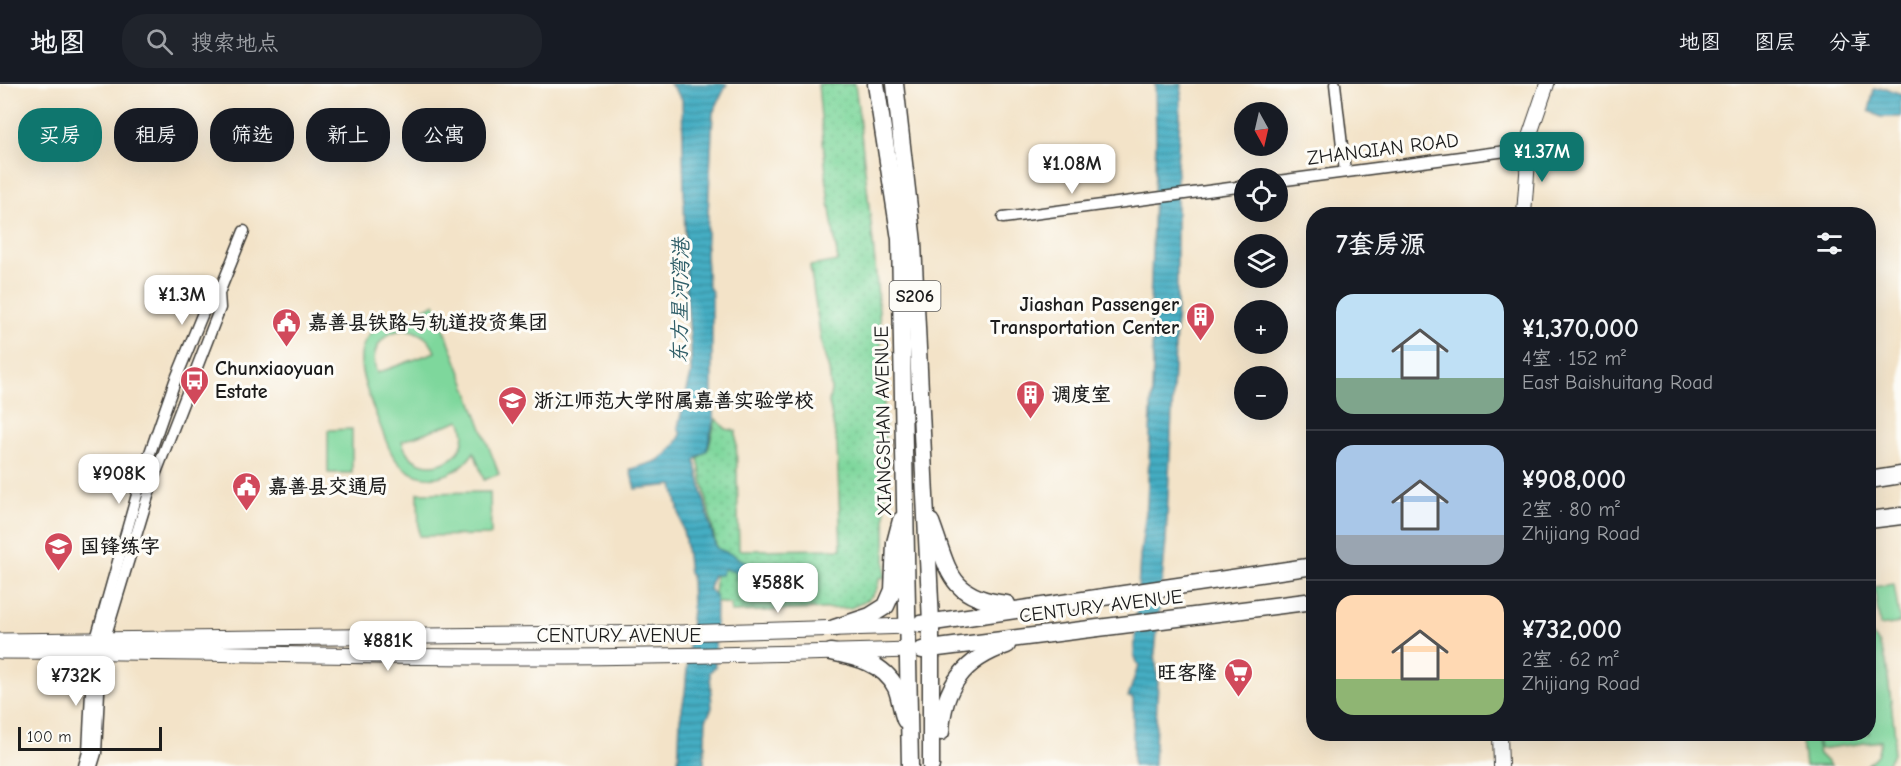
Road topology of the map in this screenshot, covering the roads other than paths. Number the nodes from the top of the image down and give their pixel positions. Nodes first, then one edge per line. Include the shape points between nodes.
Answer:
1 (876, 84) edge
2 (895, 84) edge
3 (1335, 84) edge
4 (1547, 84) edge
5 (1529, 148) junction
6 (1345, 172) junction
7 (1288, 180) edge
8 (1234, 187) edge
9 (1525, 207) edge
10 (1004, 218) dead end
11 (244, 231) dead end
12 (1896, 476) edge
13 (1876, 479) edge
14 (906, 505) junction
15 (925, 508) junction
16 (1895, 516) edge
17 (1876, 519) edge
18 (1306, 567) edge
19 (1306, 602) edge
20 (1032, 607) junction
21 (931, 622) junction
22 (909, 626) junction
23 (834, 628) junction
24 (1036, 636) junction
25 (0, 641) edge
26 (98, 646) junction
27 (930, 649) junction
28 (909, 650) junction
29 (0, 651) edge
30 (831, 652) junction
31 (910, 735) junction
32 (1500, 741) edge
33 (84, 766) edge
34 (92, 766) edge
35 (910, 766) edge
36 (931, 766) edge
37 (939, 766) edge
38 (1501, 766) edge

1 - 14 main road, XIANGSHAN AVENUE / S206 via 900,239
2 - 15 main road, XIANGSHAN AVENUE / S206 via 913,243
3 - 6 street
4 - 5 street
5 - 6 street, ZHANQIAN ROAD
5 - 9 street
6 - 7 street, ZHANQIAN ROAD
8 - 10 street
11 - 26 street via 219,292 220,308 152,483
12 - 13 main road
14 - 22 main road, XIANGSHAN AVENUE / S206
14 - 23 main road via 895,543 893,590 886,606
15 - 20 main road via 948,573 963,590 985,602
15 - 21 main road, XIANGSHAN AVENUE / S206
16 - 17 main road
18 - 20 main road, CENTURY AVENUE
19 - 24 main road, CENTURY AVENUE
20 - 21 main road, CENTURY AVENUE
21 - 22 main road, CENTURY AVENUE
21 - 27 main road, XIANGSHAN AVENUE / S206
22 - 23 main road, CENTURY AVENUE
22 - 28 main road, XIANGSHAN AVENUE / S206
23 - 26 main road, CENTURY AVENUE
24 - 27 main road, CENTURY AVENUE
24 - 37 main road via 993,650 959,675 942,714
25 - 26 main road
26 - 29 main road
26 - 30 main road, CENTURY AVENUE via 506,657
26 - 33 street
26 - 34 street via 96,753
27 - 28 main road, CENTURY AVENUE
27 - 36 main road, S206
28 - 30 main road, CENTURY AVENUE
28 - 31 main road, S206
30 - 31 main road via 873,664 886,676 896,688
31 - 35 main road, S206
32 - 38 street

